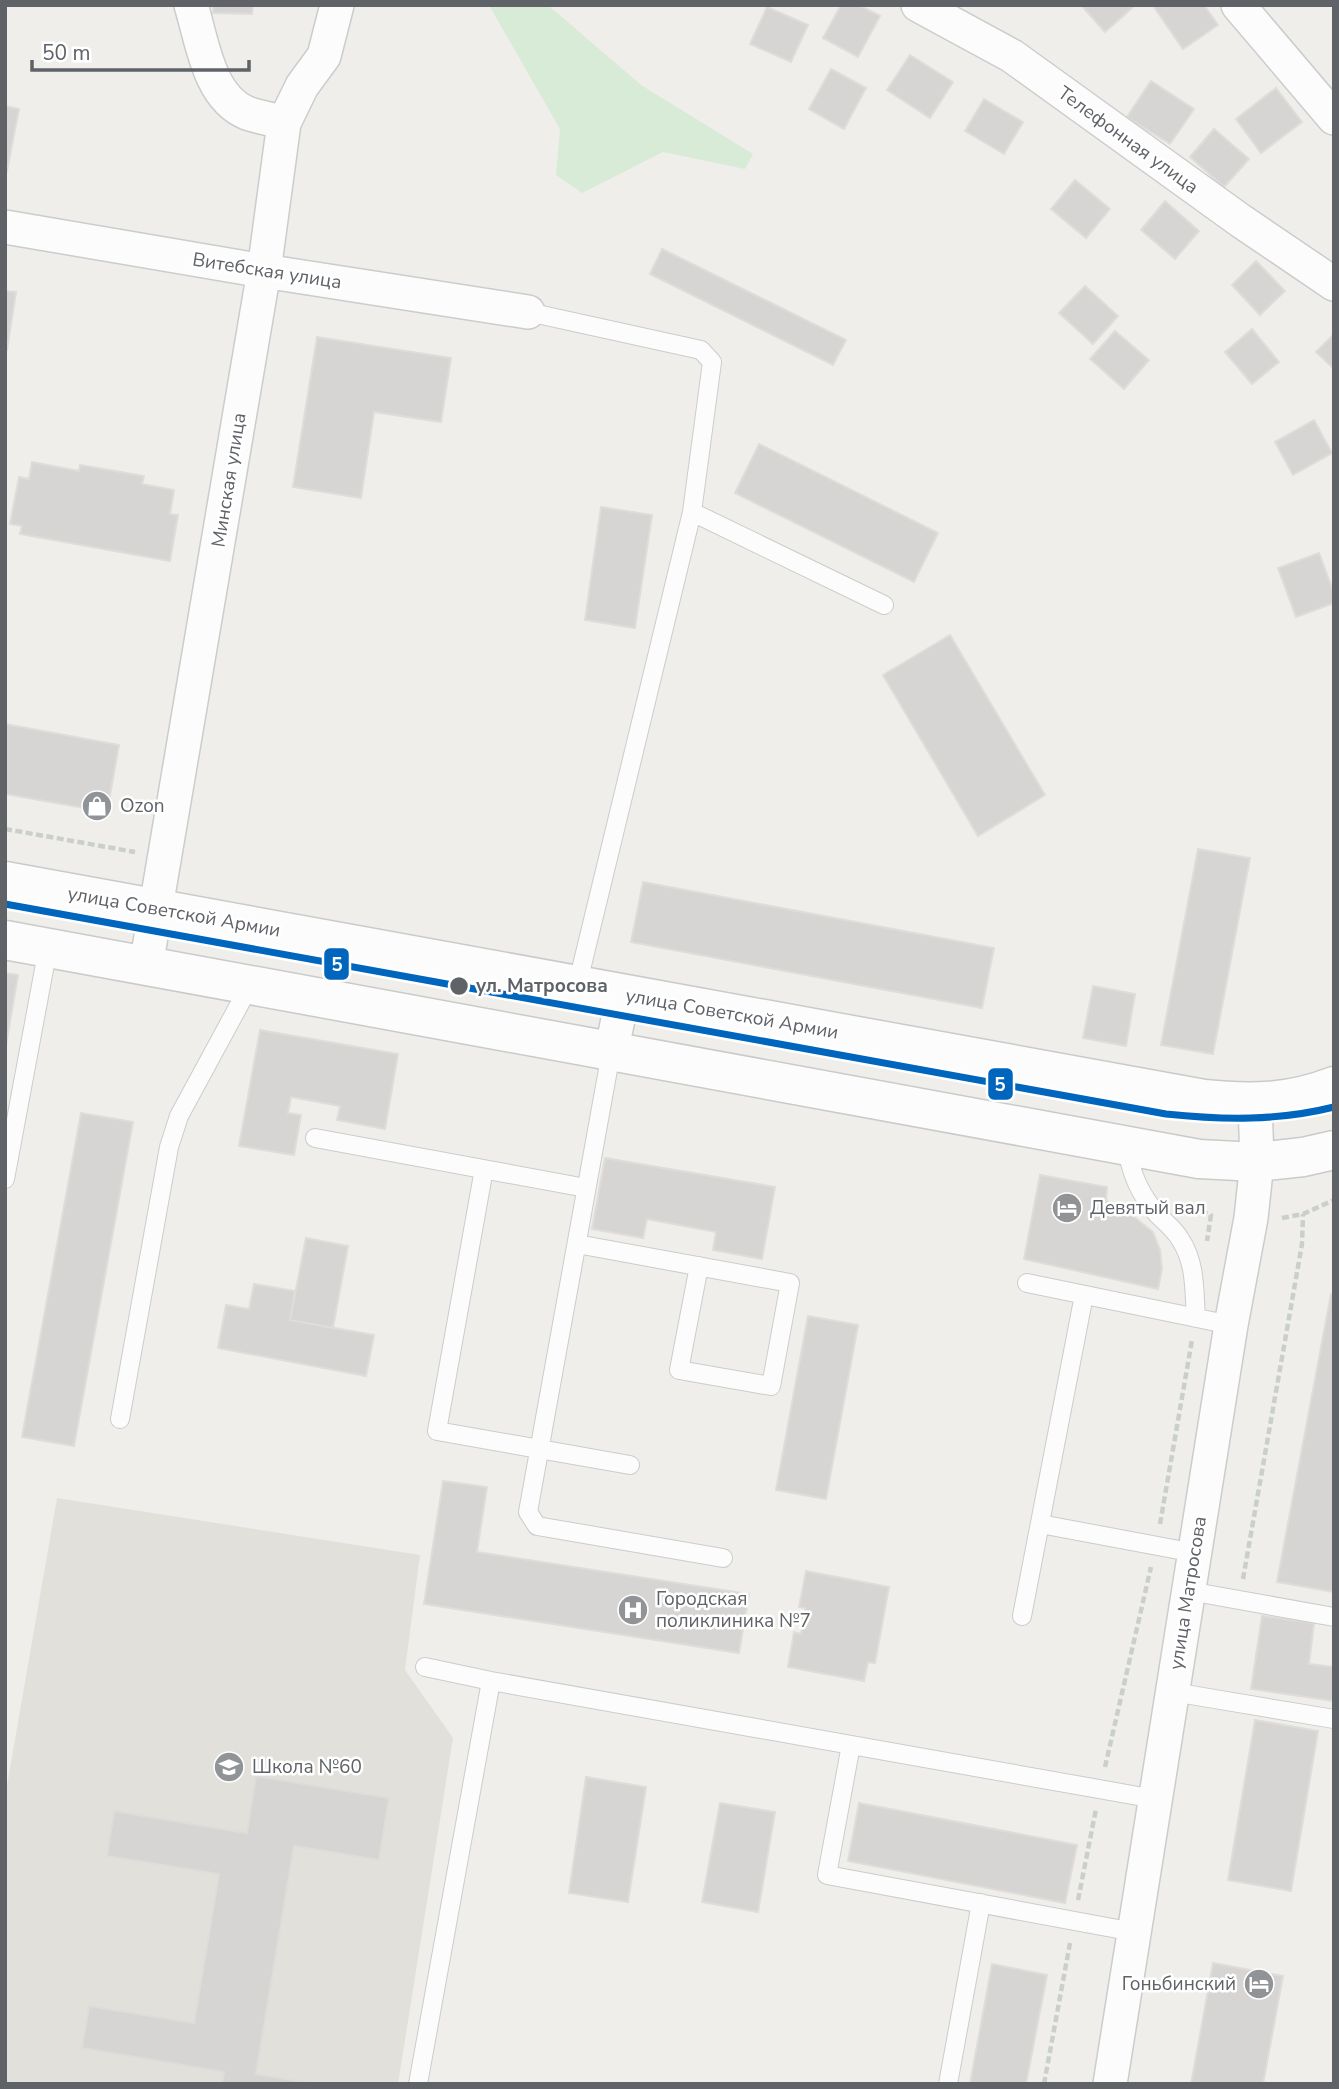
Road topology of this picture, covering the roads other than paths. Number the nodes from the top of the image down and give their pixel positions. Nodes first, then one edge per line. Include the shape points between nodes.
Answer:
1 (191, 5) edge
2 (337, 5) edge
3 (918, 5) edge
4 (1238, 5) edge
5 (1334, 118) edge
6 (284, 123) junction
7 (5, 227) edge
8 (264, 271) junction
9 (1334, 284) edge
10 (528, 312) joint
11 (692, 512) junction
12 (884, 605) dead end
13 (5, 881) edge
14 (157, 908) junction
15 (5, 940) edge
16 (48, 948) junction
17 (146, 966) junction
18 (250, 985) junction
19 (577, 986) junction
20 (623, 995) junction
21 (611, 1053) junction
22 (1334, 1086) edge
23 (1255, 1102) junction
24 (10, 1123) edge
25 (315, 1138) dead end
26 (1127, 1146) junction
27 (1334, 1150) edge
28 (1257, 1162) junction
29 (484, 1169) junction
30 (5, 1179) edge
31 (586, 1188) junction
32 (577, 1244) junction
33 (699, 1266) junction
34 (1027, 1283) dead end
35 (1084, 1295) junction
36 (1195, 1318) junction
37 (1231, 1325) junction
38 (120, 1419) dead end
39 (539, 1449) junction
40 (631, 1465) dead end
41 (1040, 1524) junction
42 (1195, 1553) junction
43 (723, 1558) dead end
44 (1189, 1591) junction
45 (1022, 1616) dead end
46 (1334, 1617) edge
47 (425, 1667) dead end
48 (491, 1681) junction
49 (1173, 1692) junction
50 (1334, 1719) edge
51 (851, 1745) junction
52 (1155, 1799) junction
53 (981, 1903) junction
54 (1134, 1932) junction
55 (418, 2084) edge
56 (948, 2084) edge
57 (1110, 2084) edge

1 - 6 street via 215,82 227,98 245,112
2 - 6 street, Минская улица via 324,56 302,86
3 - 9 street, Телефонная улица via 1012,56
4 - 5 street
6 - 8 street, Минская улица
7 - 8 street, Витебская улица
8 - 10 street, Витебская улица
8 - 14 street, Минская улица
10 - 11 lane via 701,350 712,362
11 - 12 lane
11 - 19 lane
13 - 14 main road, улица Советской Армии
14 - 17 street, Минская улица
14 - 19 main road, улица Советской Армии
15 - 16 main road
16 - 17 main road
16 - 24 lane
17 - 18 main road
18 - 21 main road
18 - 38 lane via 179,1116 169,1147
19 - 20 main road, улица Советской Армии
20 - 21 street
20 - 23 main road, улица Советской Армии via 1204,1099
21 - 26 main road
21 - 31 lane
22 - 23 main road, улица Советской Армии via 1276,1102
23 - 28 street, улица Матросова
24 - 30 lane
25 - 29 lane
26 - 28 main road via 1199,1159
26 - 36 lane via 1130,1170 1139,1188 1180,1238 1193,1267
27 - 28 main road
28 - 37 street, улица Матросова
29 - 31 lane
29 - 39 lane via 437,1431
31 - 32 lane
32 - 33 lane
32 - 39 lane
33 - 33 lane via 790,1283 771,1386 680,1370
34 - 35 lane
35 - 36 lane
35 - 41 lane
36 - 37 lane
37 - 42 street, улица Матросова
39 - 40 lane
39 - 43 lane via 528,1512 537,1526
41 - 42 lane
41 - 45 lane
42 - 44 street, улица Матросова
44 - 46 lane
44 - 49 street, улица Матросова
47 - 48 lane
48 - 51 lane
48 - 55 lane
49 - 50 lane
49 - 52 street, улица Матросова
51 - 52 lane
51 - 53 lane via 827,1875
52 - 54 street, улица Матросова
53 - 54 lane
53 - 56 lane
54 - 57 street, улица Матросова

